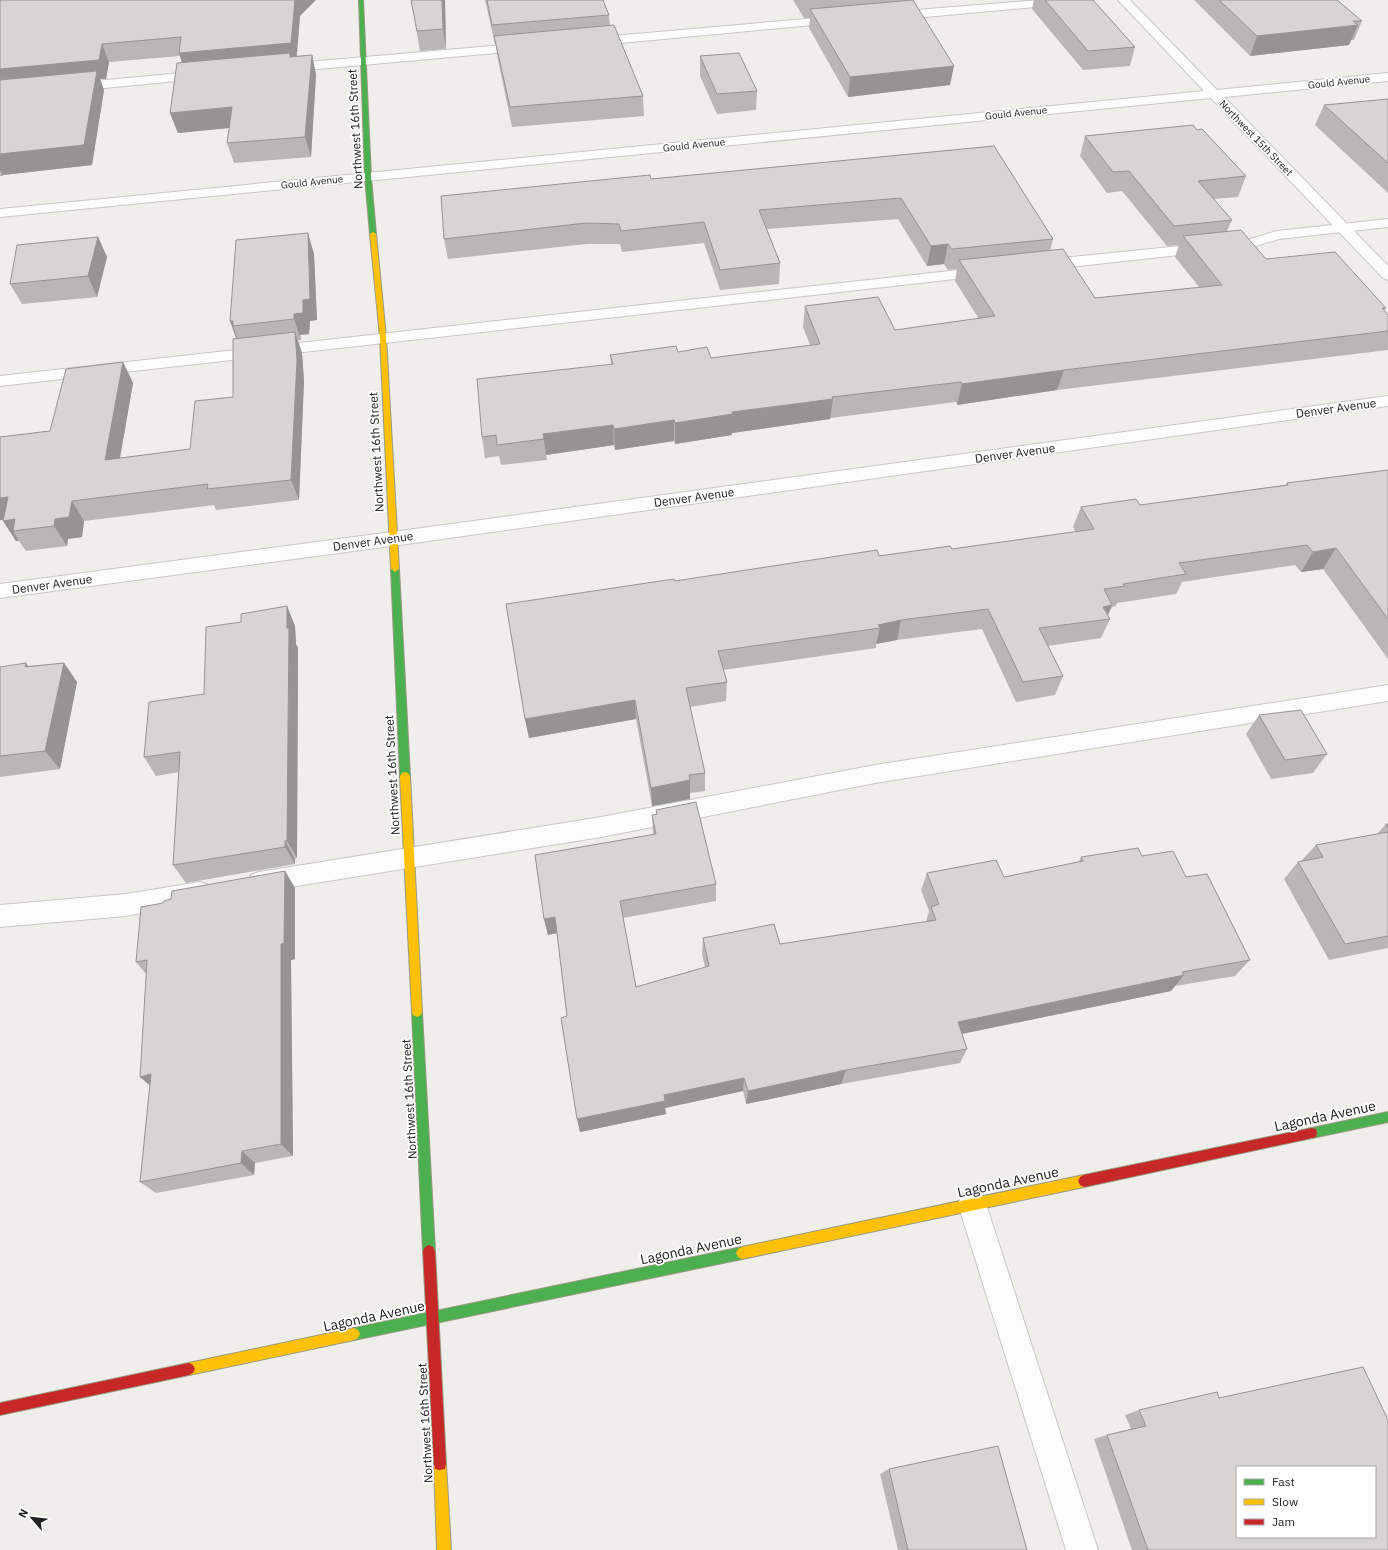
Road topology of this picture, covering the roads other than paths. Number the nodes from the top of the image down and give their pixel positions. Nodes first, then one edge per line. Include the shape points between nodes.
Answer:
1 (361, 0) edge
2 (1080, 0) edge
3 (1124, 0) edge
4 (881, 17) edge
5 (849, 20) edge
6 (578, 43) edge
7 (539, 46) edge
8 (364, 61) junction
9 (269, 70) edge
10 (214, 75) edge
11 (1388, 77) edge
12 (63, 88) edge
13 (1215, 94) junction
14 (368, 177) junction
15 (0, 213) edge
16 (1388, 223) edge
17 (1342, 228) junction
18 (1030, 267) edge
19 (999, 270) edge
20 (1388, 276) edge
21 (382, 337) junction
22 (0, 381) edge
23 (1388, 401) edge
24 (392, 539) junction
25 (0, 591) edge
26 (1388, 693) edge
27 (408, 857) junction
28 (0, 916) edge
29 (1388, 1117) edge
30 (972, 1204) junction
31 (432, 1318) junction
32 (0, 1409) edge
33 (444, 1550) edge
34 (1082, 1550) edge

1 - 8 street, Northwest 16th Street
2 - 4 street
3 - 13 street, Northwest 15th Street
5 - 6 street
7 - 8 street
8 - 9 street
8 - 14 street, Northwest 16th Street
10 - 12 street
11 - 13 street, Gould Avenue
13 - 14 street, Gould Avenue
13 - 17 street, Northwest 15th Street
14 - 15 street, Gould Avenue
14 - 21 street, Northwest 16th Street
16 - 17 street
17 - 18 street via 1277,235 1252,243
17 - 20 street, Northwest 15th Street
19 - 21 street
21 - 22 street
21 - 24 street, Northwest 16th Street
23 - 24 street, Denver Avenue
24 - 25 street, Denver Avenue
24 - 27 street, Northwest 16th Street
26 - 27 street via 875,774 601,827
27 - 28 street via 126,905
27 - 31 street, Northwest 16th Street
29 - 30 street, Lagonda Avenue
30 - 31 street, Lagonda Avenue
30 - 34 street
31 - 32 street, Lagonda Avenue
31 - 33 street, Northwest 16th Street

